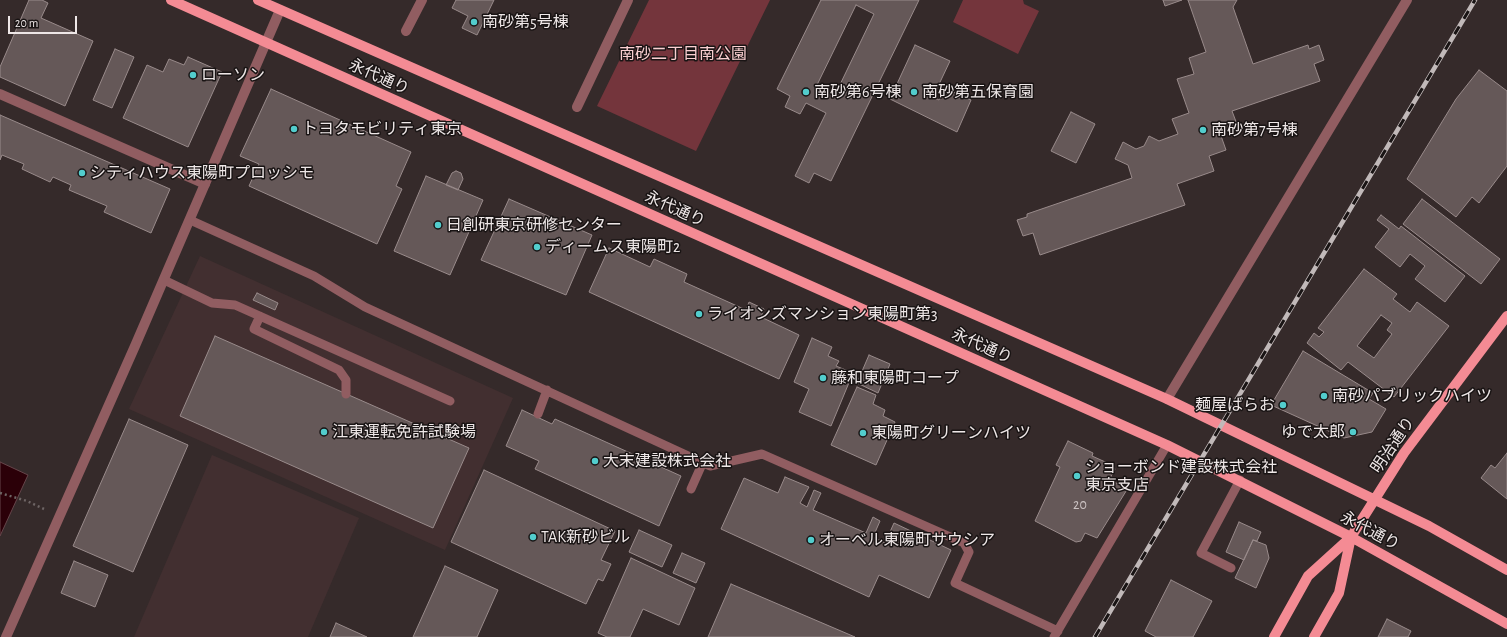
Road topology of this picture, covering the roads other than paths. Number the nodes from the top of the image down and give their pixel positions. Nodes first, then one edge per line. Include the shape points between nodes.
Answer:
1 (171, 0) edge
2 (258, 0) edge
3 (422, 0) edge
4 (628, 0) edge
5 (1407, 0) edge
6 (280, 10) junction
7 (406, 31) dead end
8 (266, 42) junction
9 (0, 94) edge
10 (577, 107) dead end
11 (205, 184) junction
12 (190, 220) junction
13 (164, 280) junction
14 (260, 316) junction
15 (1507, 316) edge
16 (547, 390) junction
17 (346, 394) dead end
18 (1167, 399) junction
19 (450, 402) dead end
20 (538, 414) dead end
21 (1167, 445) junction
22 (703, 462) junction
23 (1240, 480) junction
24 (691, 488) dead end
25 (1375, 499) junction
26 (1351, 537) junction
27 (1231, 568) dead end
28 (1507, 570) edge
29 (1507, 624) edge
30 (1056, 634) edge
31 (6, 637) edge
32 (1274, 637) edge
33 (1314, 637) edge

1 - 8 main road, 永代通り
2 - 6 main road, 永代通り
3 - 7 street
4 - 10 street
5 - 18 street
6 - 8 street
6 - 18 main road, 永代通り
8 - 11 street
8 - 21 main road, 永代通り
9 - 11 street
11 - 12 street
12 - 13 street
12 - 16 lane via 314,276 365,307
13 - 14 lane via 212,303 235,305
13 - 31 street
14 - 17 lane via 254,329 339,370 346,380
14 - 19 lane
15 - 25 main road, 明治通り via 1404,453
16 - 20 lane
16 - 22 lane
18 - 25 main road, 永代通り
21 - 23 main road, 永代通り
21 - 30 lane
22 - 24 lane
22 - 30 lane via 710,466 762,454 964,543 969,552 955,583
23 - 26 main road, 永代通り
23 - 27 lane via 1201,553
25 - 26 main road, 明治通り
25 - 28 main road, 永代通り
26 - 29 main road, 永代通り
26 - 32 main road, 明治通り via 1308,576
26 - 33 main road, 明治通り via 1339,593

